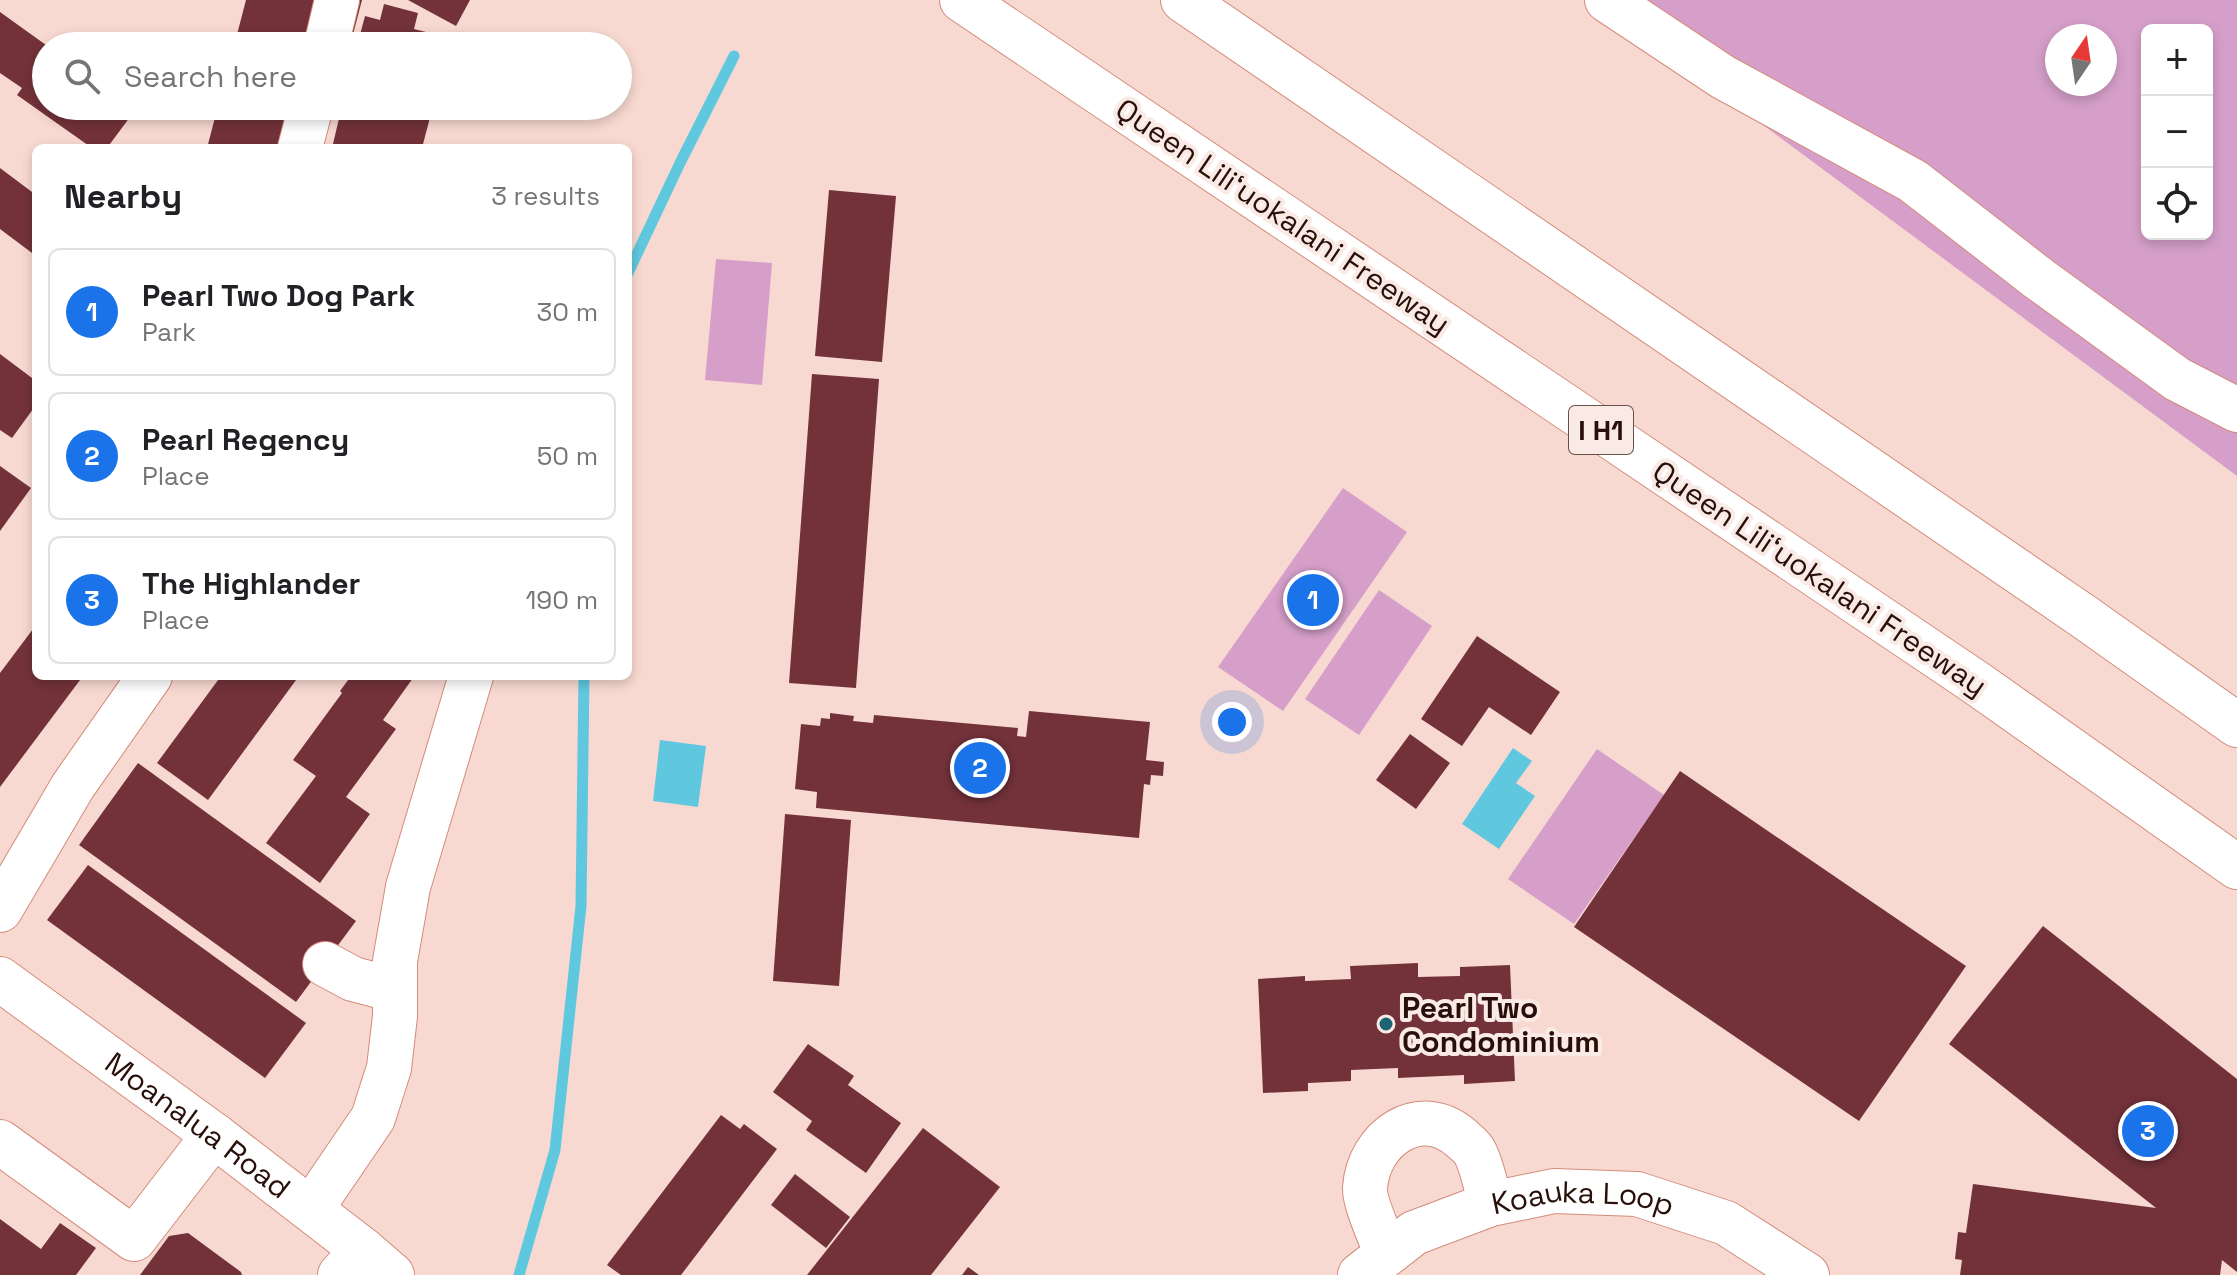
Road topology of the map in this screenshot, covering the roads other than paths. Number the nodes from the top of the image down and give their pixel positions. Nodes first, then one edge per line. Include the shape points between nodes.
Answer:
1 (337, 0) edge
2 (962, 0) edge
3 (1183, 0) edge
4 (1607, 0) edge
5 (329, 32) edge
6 (307, 120) edge
7 (301, 144) edge
8 (2237, 410) edge
9 (147, 680) edge
10 (470, 680) edge
11 (2237, 725) edge
12 (2237, 867) edge
13 (0, 910) edge
14 (325, 964) dead end
15 (0, 979) edge
16 (395, 990) junction
17 (214, 1135) junction
18 (0, 1142) edge
19 (1491, 1204) junction
20 (311, 1209) junction
21 (1373, 1264) edge
22 (365, 1267) edge
23 (1807, 1275) edge

1 - 5 main road
2 - 12 main road, Queen Liliʻuokalani Freeway / I H1 via 1975,682
3 - 11 main road
4 - 8 main road via 1723,77 1913,181 2177,379
6 - 7 main road
9 - 13 main road via 73,786
10 - 16 main road via 408,887
14 - 16 main road via 353,979
15 - 17 main road, Moanalua Road
16 - 20 main road via 389,1068 373,1118
17 - 18 main road via 134,1239
17 - 20 main road, Moanalua Road
19 - 21 main road, Koauka Loop via 1414,1233
19 - 21 main road via 1474,1150 1450,1129 1403,1127 1381,1144 1369,1166 1364,1191
19 - 23 main road, Koauka Loop via 1554,1191 1637,1194 1726,1223
20 - 22 main road, Moanalua Road

